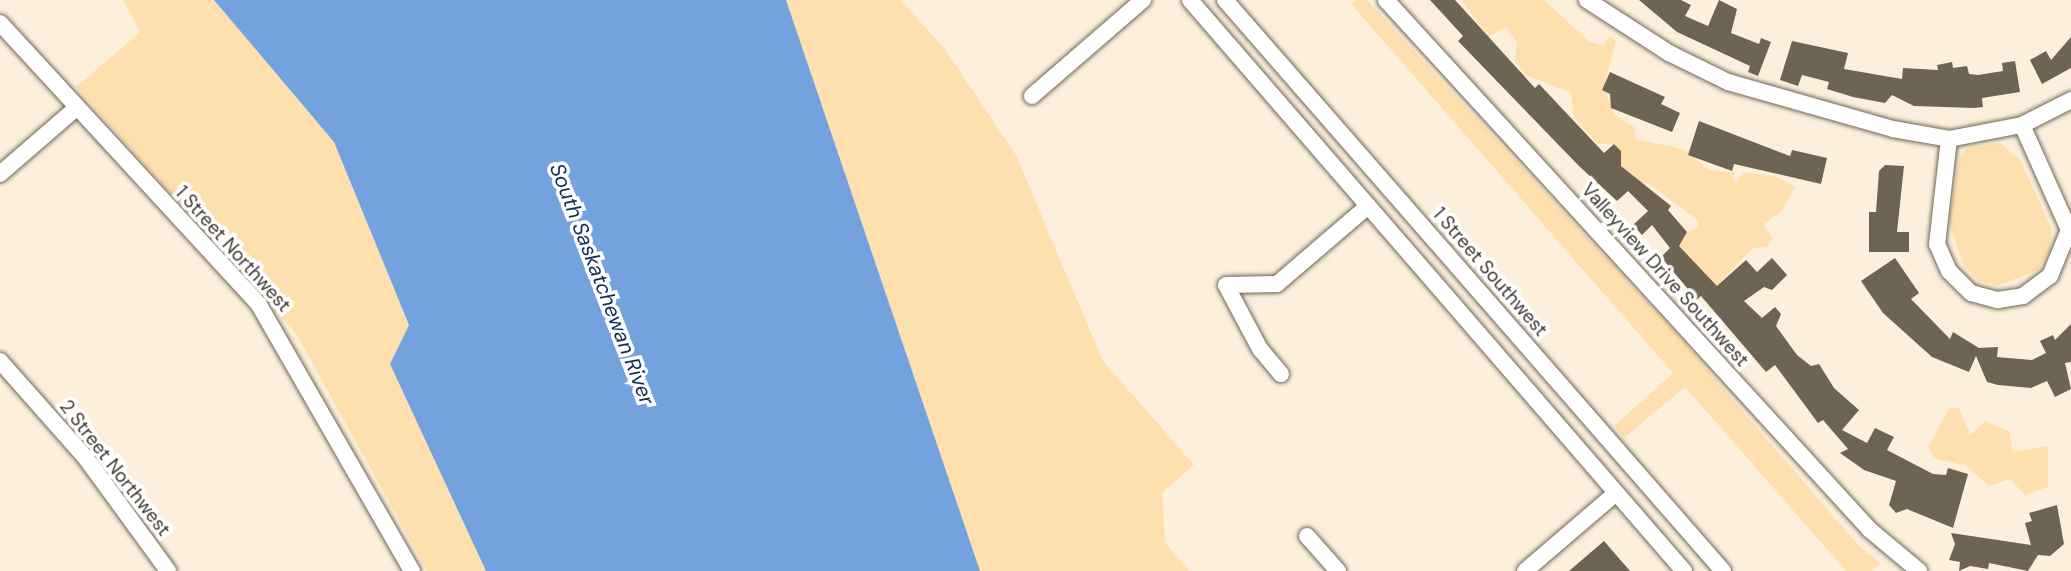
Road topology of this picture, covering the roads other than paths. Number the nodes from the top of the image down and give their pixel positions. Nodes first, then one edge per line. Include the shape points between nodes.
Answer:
1 (1143, 0) edge
2 (1190, 0) edge
3 (1225, 0) edge
4 (1386, 0) edge
5 (1587, 0) edge
6 (0, 23) edge
7 (1032, 96) dead end
8 (2071, 100) edge
9 (75, 109) junction
10 (2022, 125) junction
11 (1949, 139) junction
12 (0, 174) edge
13 (1368, 206) junction
14 (0, 361) edge
15 (1281, 374) dead end
16 (1616, 493) junction
17 (1307, 536) dead end
18 (168, 571) edge
19 (412, 571) edge
20 (1338, 571) edge
21 (1525, 571) edge
22 (1684, 571) edge
23 (1723, 571) edge
24 (1919, 571) edge

1 - 7 street
2 - 13 street
3 - 23 street, 1 Street Southwest
4 - 24 street, Valleyview Drive Southwest via 1870,530
5 - 11 street via 1669,53 1728,82 1893,129
6 - 9 street, 1 Street Northwest
8 - 10 street
9 - 12 street
9 - 19 street, 1 Street Northwest via 259,305
10 - 11 street
10 - 11 street via 2069,230 2050,276 2023,296 1998,300 1970,293 1948,271 1937,244
13 - 15 street via 1277,284 1226,285
13 - 16 street
14 - 18 street, 2 Street Northwest via 85,457
16 - 21 street
16 - 22 street
17 - 20 street

